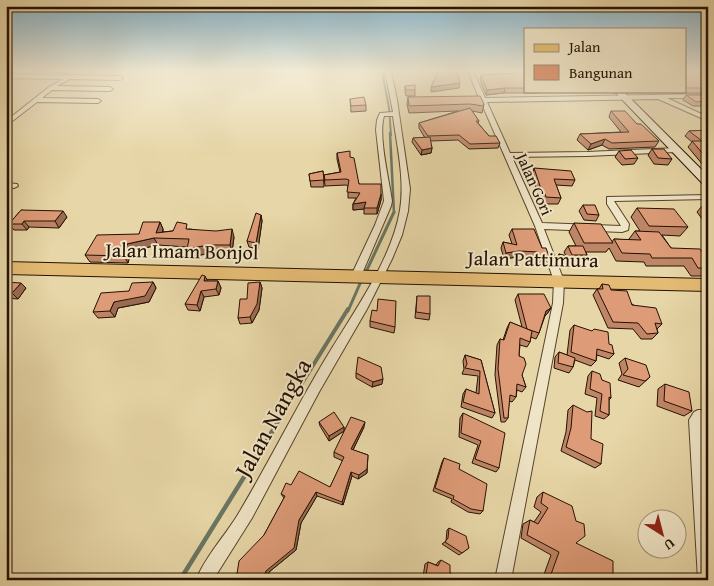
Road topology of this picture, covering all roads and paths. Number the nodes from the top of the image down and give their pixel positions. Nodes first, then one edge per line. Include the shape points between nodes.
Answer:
1 (535, 98) edge
2 (624, 98) edge
3 (663, 98) edge
4 (37, 100) joint
5 (394, 100) joint
6 (404, 100) dead end
7 (472, 100) edge
8 (482, 100) junction
9 (98, 101) dead end
10 (392, 114) junction
11 (708, 119) edge
12 (6, 124) edge
13 (676, 150) junction
14 (507, 155) junction
15 (708, 183) edge
16 (708, 197) edge
17 (539, 226) junction
18 (6, 268) edge
19 (357, 276) junction
20 (380, 277) junction
21 (559, 282) junction
22 (708, 285) edge
23 (708, 416) edge
24 (204, 580) edge
25 (503, 580) edge
26 (706, 580) edge

1 - 8 street
2 - 13 main road
3 - 11 street
4 - 9 street
4 - 12 street
5 - 6 street
5 - 10 street, Jalan Nangka
7 - 8 street
8 - 14 street, Jalan Gori
10 - 19 street via 381,114 379,118 388,205
10 - 20 street, Jalan Nangka via 404,170 406,202 402,222
13 - 14 street
13 - 15 main road
14 - 17 street, Jalan Gori
16 - 17 street via 610,199 625,224 622,230
17 - 21 street, Jalan Gori
18 - 19 main road, Jalan Imam Bonjol
19 - 20 main road, Jalan Pattimura
20 - 21 main road, Jalan Pattimura
20 - 24 street, Jalan Nangka via 247,514
21 - 22 main road, Jalan Pattimura
21 - 25 street via 558,303
23 - 26 street via 698,416 695,420

